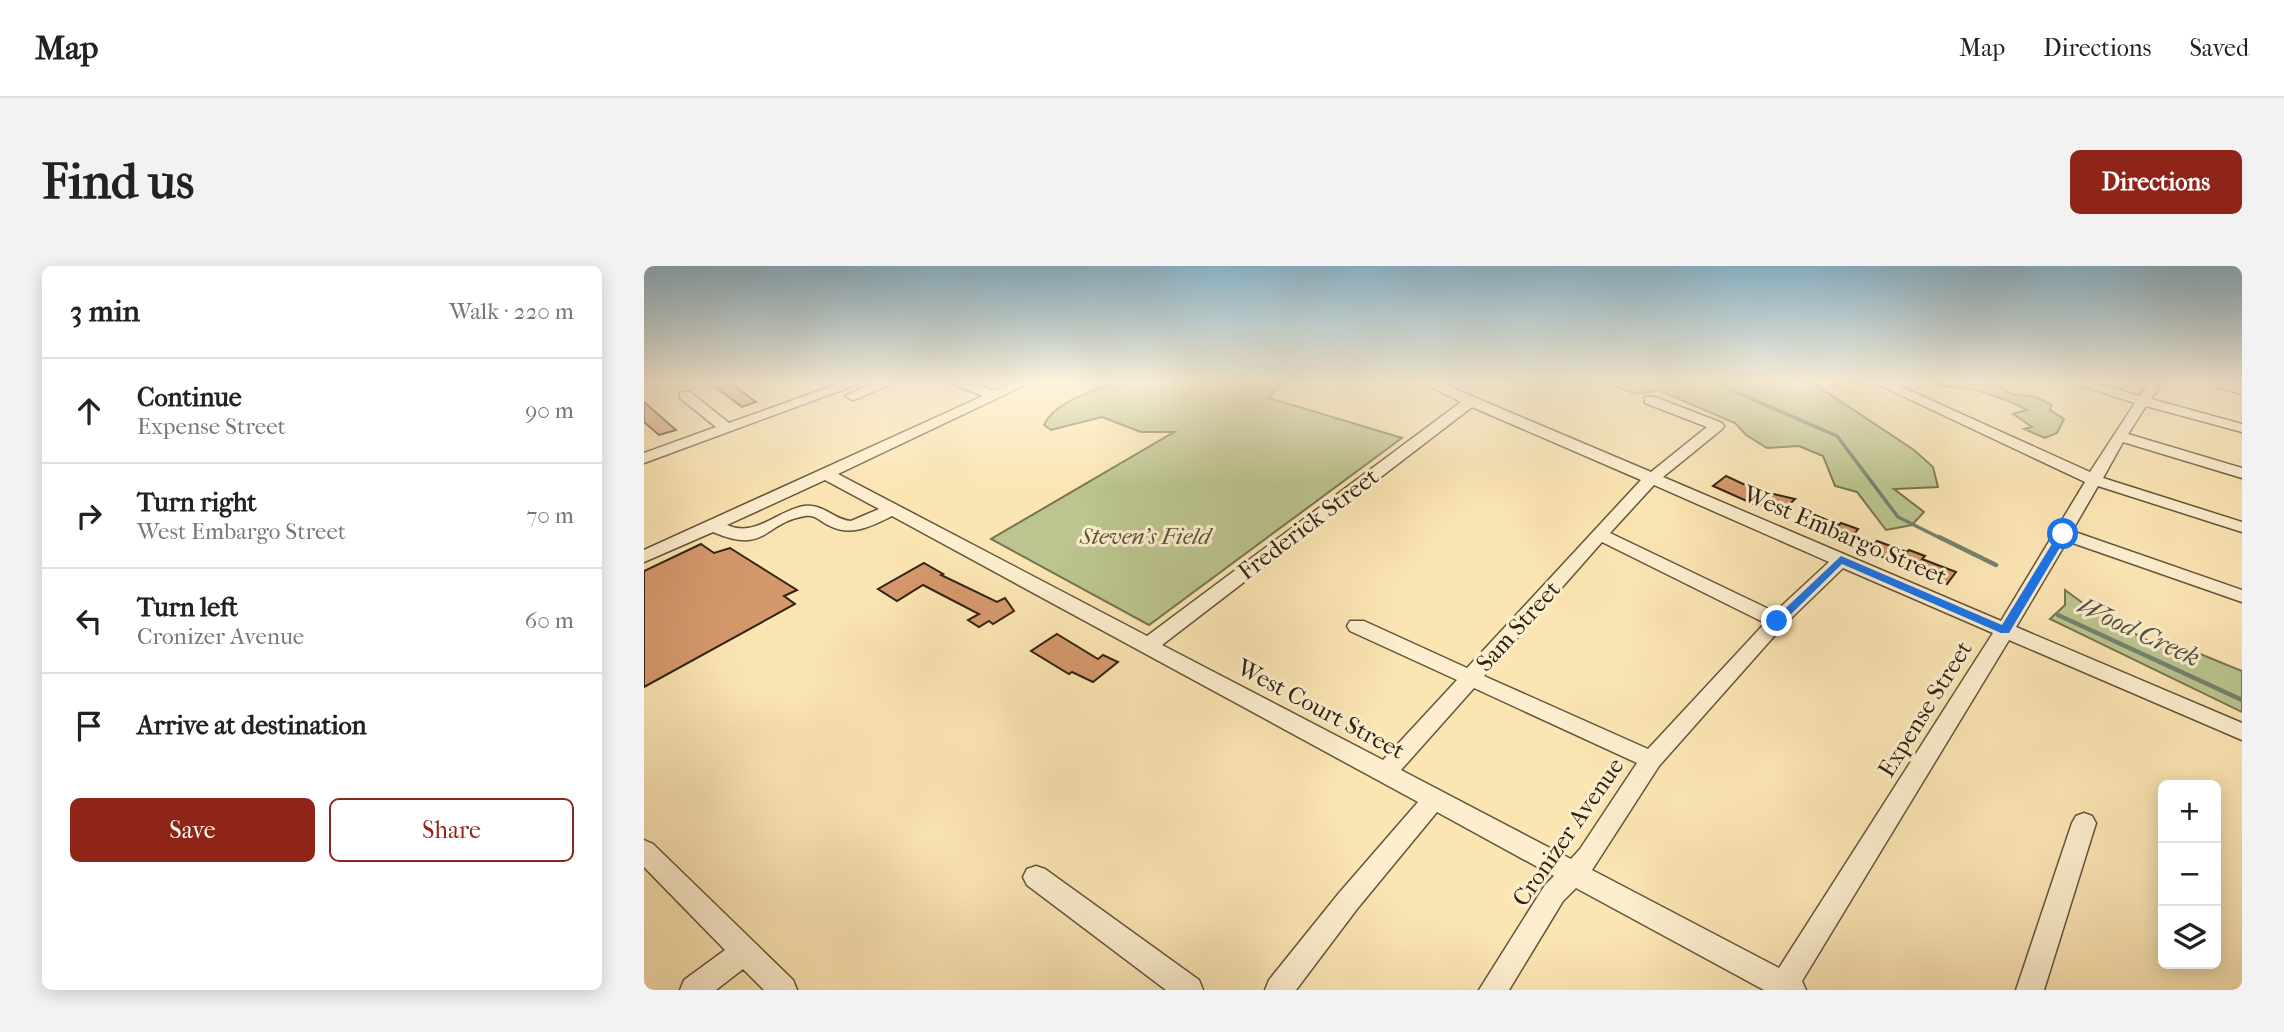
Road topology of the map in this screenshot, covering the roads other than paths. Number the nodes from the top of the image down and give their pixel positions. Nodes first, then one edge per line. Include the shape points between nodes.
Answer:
1 (712, 417) edge
2 (766, 417) edge
3 (950, 417) edge
4 (1450, 417) edge
5 (1507, 417) edge
6 (1693, 417) edge
7 (1955, 417) edge
8 (2133, 417) edge
9 (2213, 417) edge
10 (2242, 428) edge
11 (727, 429) junction
12 (2119, 436) junction
13 (644, 458) edge
14 (2242, 472) edge
15 (826, 474) junction
16 (1651, 479) junction
17 (2094, 480) junction
18 (891, 510) junction
19 (714, 526) junction
20 (2242, 527) edge
21 (2063, 534) junction
22 (1600, 535) junction
23 (644, 558) edge
24 (1841, 560) junction
25 (2242, 596) edge
26 (1777, 621) junction
27 (1357, 626) dead end
28 (2005, 630) junction
29 (1146, 647) junction
30 (1471, 678) junction
31 (2242, 732) edge
32 (1651, 760) junction
33 (1385, 773) junction
34 (1434, 799) junction
35 (2084, 823) dead end
36 (644, 851) edge
37 (1573, 874) junction
38 (1037, 877) dead end
39 (744, 952) junction
40 (1786, 989) edge
41 (694, 990) edge
42 (783, 990) edge
43 (1189, 990) edge
44 (1279, 990) edge
45 (1493, 990) edge
46 (2030, 990) edge

1 - 11 street
2 - 11 street
3 - 15 street
4 - 29 street, Frederick Street
5 - 16 street, West Embargo Street
6 - 16 street, Sam Street via 1717,426
7 - 17 street
8 - 12 street, Expense Street
9 - 10 street
11 - 13 street
12 - 14 lane
12 - 17 street, Expense Street
15 - 18 street, West Court Street
15 - 19 street
16 - 22 street, Sam Street
16 - 24 street, West Embargo Street
17 - 20 street
17 - 21 street, Expense Street
18 - 19 street via 853,526 807,511 737,537
18 - 29 street, West Court Street
19 - 23 street
21 - 25 street
21 - 28 street, Expense Street
22 - 26 street
22 - 30 street, Sam Street
24 - 26 street, Cronizer Avenue
24 - 28 street, West Embargo Street
26 - 32 street, Cronizer Avenue
27 - 30 street
28 - 31 street, West Embargo Street
28 - 40 street, Expense Street
29 - 33 street, West Court Street
30 - 32 street
30 - 33 street, Sam Street
32 - 37 street, Cronizer Avenue via 1589,857
33 - 34 street, West Court Street
34 - 37 street, West Court Street
34 - 44 street
35 - 46 street
36 - 39 street
37 - 40 street, West Court Street
37 - 45 street, Cronizer Avenue via 1554,893
38 - 43 street
39 - 41 street
39 - 42 street

